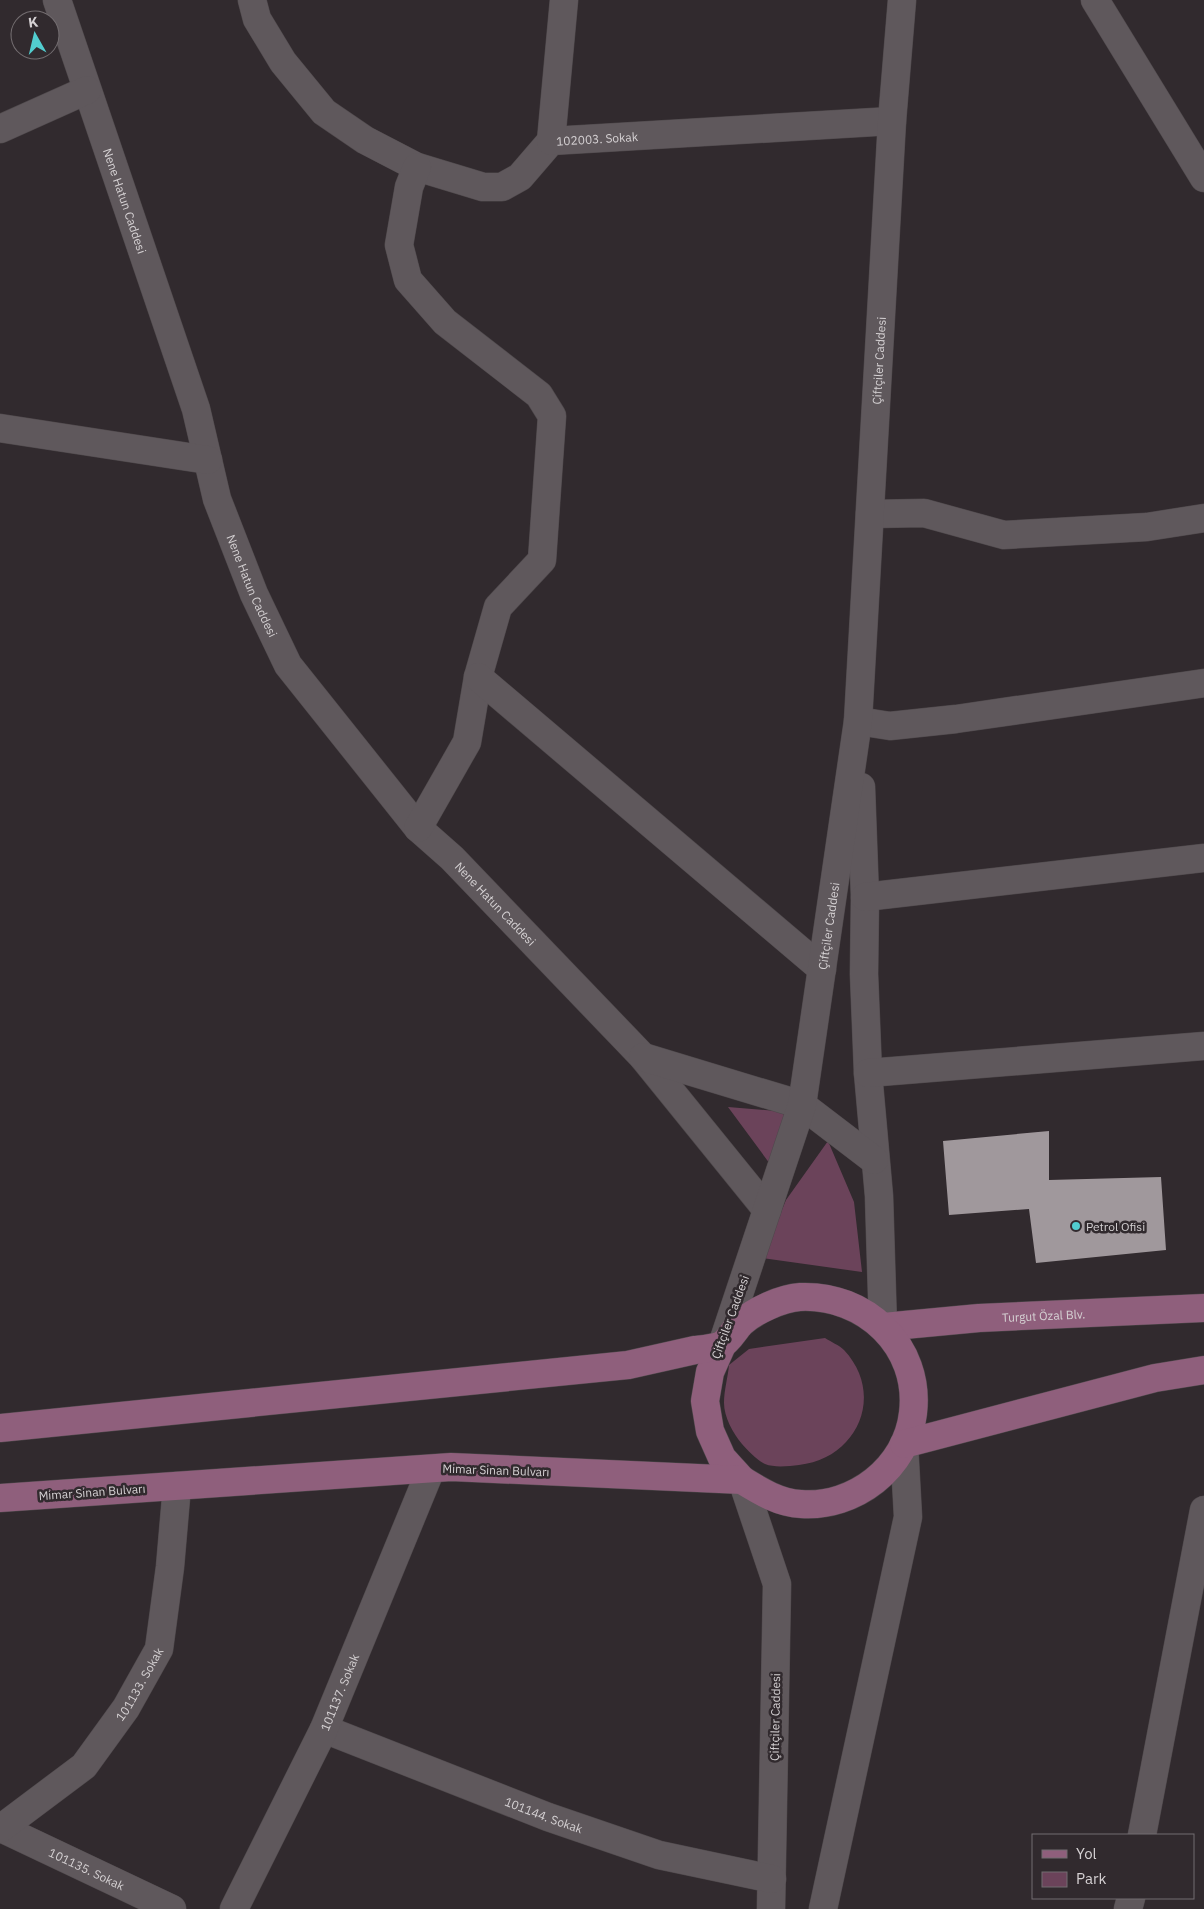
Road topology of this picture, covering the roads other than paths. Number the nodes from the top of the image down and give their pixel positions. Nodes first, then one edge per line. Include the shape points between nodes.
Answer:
1 (58, 0) edge
2 (252, 0) edge
3 (564, 0) edge
4 (902, 0) edge
5 (1095, 0) edge
6 (87, 90) junction
7 (892, 121) junction
8 (0, 129) edge
9 (551, 141) junction
10 (418, 167) junction
11 (1204, 178) edge
12 (0, 428) edge
13 (208, 460) junction
14 (870, 514) junction
15 (1204, 518) edge
16 (478, 677) junction
17 (1204, 683) edge
18 (858, 721) junction
19 (418, 828) junction
20 (1204, 858) edge
21 (865, 897) junction
22 (822, 969) junction
23 (1204, 1046) edge
24 (643, 1058) junction
25 (868, 1073) junction
26 (802, 1105) junction
27 (874, 1160) junction
28 (767, 1210) junction
29 (1204, 1308) edge
30 (883, 1327) junction
31 (722, 1345) junction
32 (1204, 1370) edge
33 (0, 1428) edge
34 (904, 1444) junction
35 (431, 1469) junction
36 (742, 1480) junction
37 (177, 1486) junction
38 (0, 1498) edge
39 (1204, 1510) edge
40 (1192, 1637) edge
41 (324, 1729) junction
42 (0, 1829) edge
43 (1142, 1834) edge
44 (772, 1878) junction
45 (172, 1909) edge
46 (234, 1909) edge
47 (771, 1909) edge
48 (823, 1909) edge

1 - 6 street, Nene Hatun Caddesi
2 - 10 street, 102003. Sokak via 257,19 283,62 324,112 365,140
3 - 9 street
4 - 7 street, Çiftçiler Caddesi
5 - 11 street
6 - 8 street
6 - 13 street, Nene Hatun Caddesi via 196,410
7 - 9 street, 102003. Sokak
7 - 14 street, Çiftçiler Caddesi
9 - 10 street, 102003. Sokak via 520,177 502,187 483,187
10 - 16 street via 409,187 399,245 408,280 445,322 539,395 552,416 542,560 498,606
12 - 13 street
13 - 19 street, Nene Hatun Caddesi via 216,500 254,594 288,665
14 - 15 street via 924,513 1004,535 1147,527
14 - 18 street, Çiftçiler Caddesi
16 - 19 street via 467,742
16 - 22 street
17 - 18 street via 890,726
18 - 21 street, Çiftçiler Caddesi
18 - 22 street, Çiftçiler Caddesi
19 - 24 street, Nene Hatun Caddesi via 452,858
20 - 21 street
21 - 25 street, Çiftçiler Caddesi
22 - 26 street, Çiftçiler Caddesi
23 - 25 street
24 - 26 street
24 - 28 street, Nene Hatun Caddesi
25 - 27 street, Çiftçiler Caddesi
26 - 27 street
26 - 28 street, Çiftçiler Caddesi
27 - 30 street, Çiftçiler Caddesi via 879,1196
28 - 31 street, Çiftçiler Caddesi
29 - 30 main road, Turgut Özal Blv. via 979,1318
30 - 31 main road via 858,1308 829,1299 798,1297 768,1306 742,1322
30 - 34 main road via 902,1352 913,1382 913,1414
31 - 33 main road via 628,1364
31 - 36 main road, Çiftçiler Caddesi via 710,1372 706,1401 710,1430 722,1458
32 - 34 main road via 1155,1378
34 - 36 main road, Mimar Sinan Bulvarı via 887,1471 862,1491 832,1503 800,1504 769,1496
34 - 48 street via 908,1517
35 - 36 main road, Mimar Sinan Bulvarı via 451,1467
35 - 37 main road, Mimar Sinan Bulvarı
35 - 41 street, 101137. Sokak
36 - 44 street, Çiftçiler Caddesi via 777,1584
37 - 38 main road, Mimar Sinan Bulvarı
37 - 42 street, 101133. Sokak via 159,1649 126,1708 84,1766
39 - 40 street
40 - 43 street
41 - 44 street, 101144. Sokak via 548,1817 659,1855
41 - 46 street, 101137. Sokak
42 - 45 street, 101135. Sokak
44 - 47 street, Çiftçiler Caddesi

